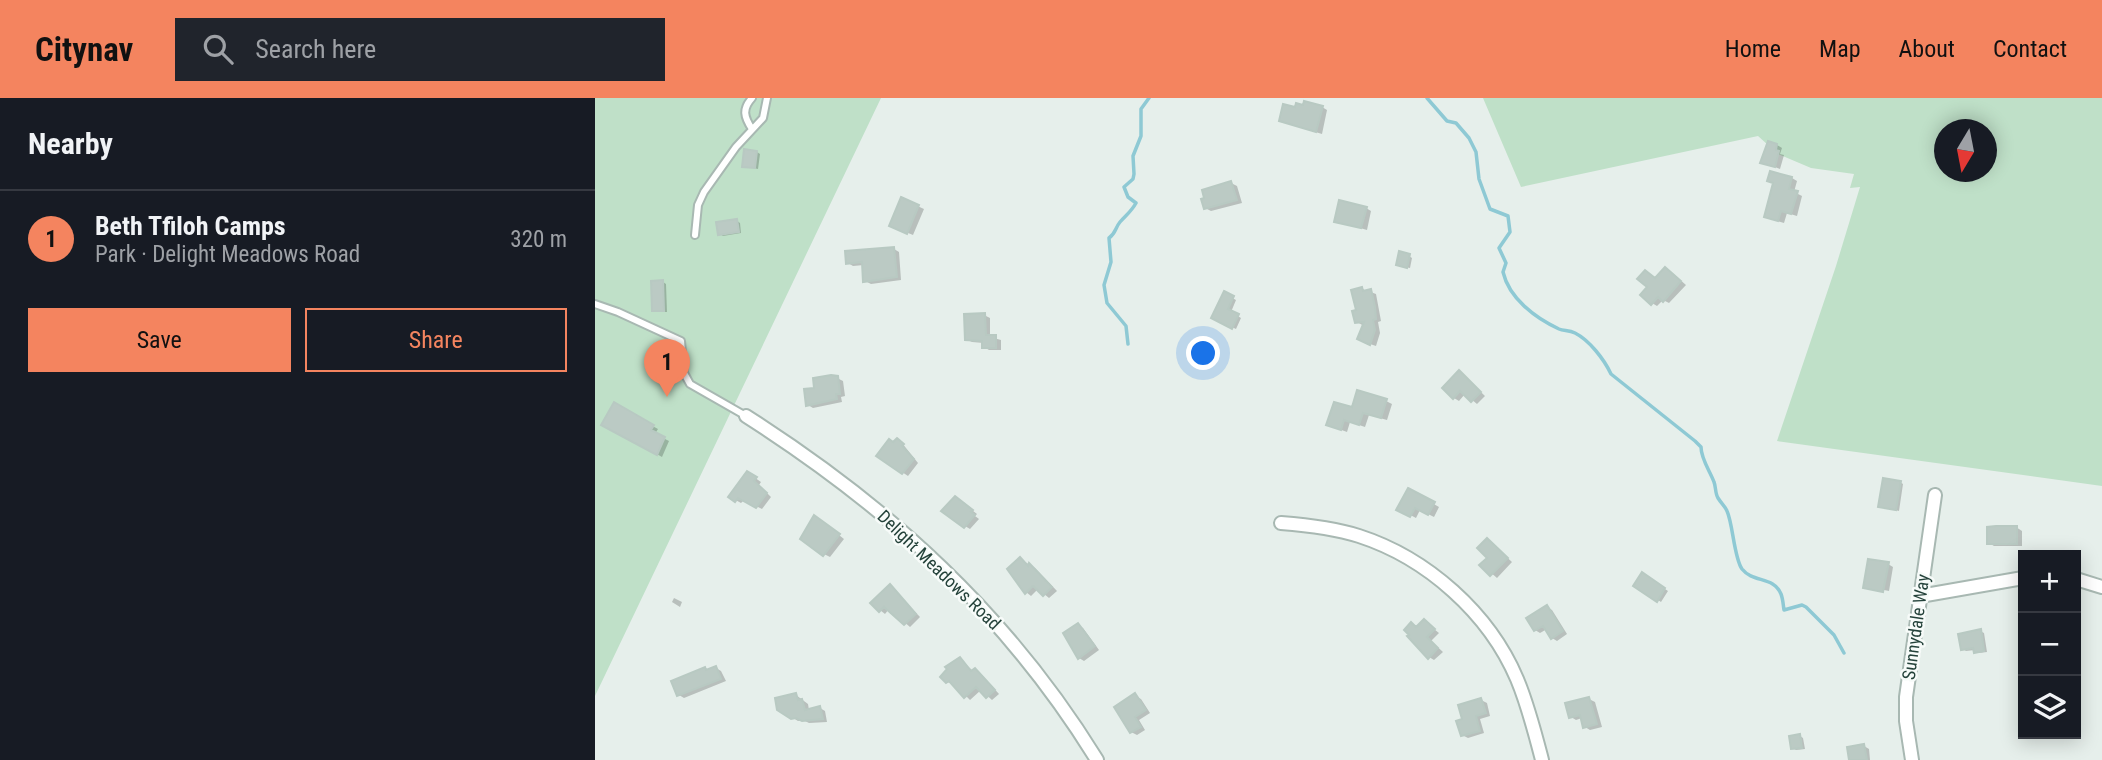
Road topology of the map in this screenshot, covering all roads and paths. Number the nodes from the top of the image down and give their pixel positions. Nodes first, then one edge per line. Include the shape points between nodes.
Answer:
1 (752, 98) edge
2 (767, 98) edge
3 (752, 129) junction
4 (695, 235) dead end
5 (595, 304) edge
6 (746, 416) joint
7 (1935, 495) dead end
8 (1281, 523) dead end
9 (2018, 579) edge
10 (2081, 581) edge
11 (2102, 587) edge
12 (1920, 596) junction
13 (1097, 760) edge
14 (1542, 760) edge
15 (1912, 760) edge

1 - 3 lane via 744,114
2 - 3 lane via 763,118
3 - 4 lane via 704,192
5 - 6 lane via 681,341 684,373 690,384
6 - 13 street, Delight Meadows Road via 827,470 917,542 1010,639
7 - 12 street, Sunnydale Way
8 - 14 street via 1314,525 1362,537 1412,561 1456,594 1484,624 1516,677
9 - 12 street
10 - 11 street
12 - 15 street, Sunnydale Way via 1906,697

